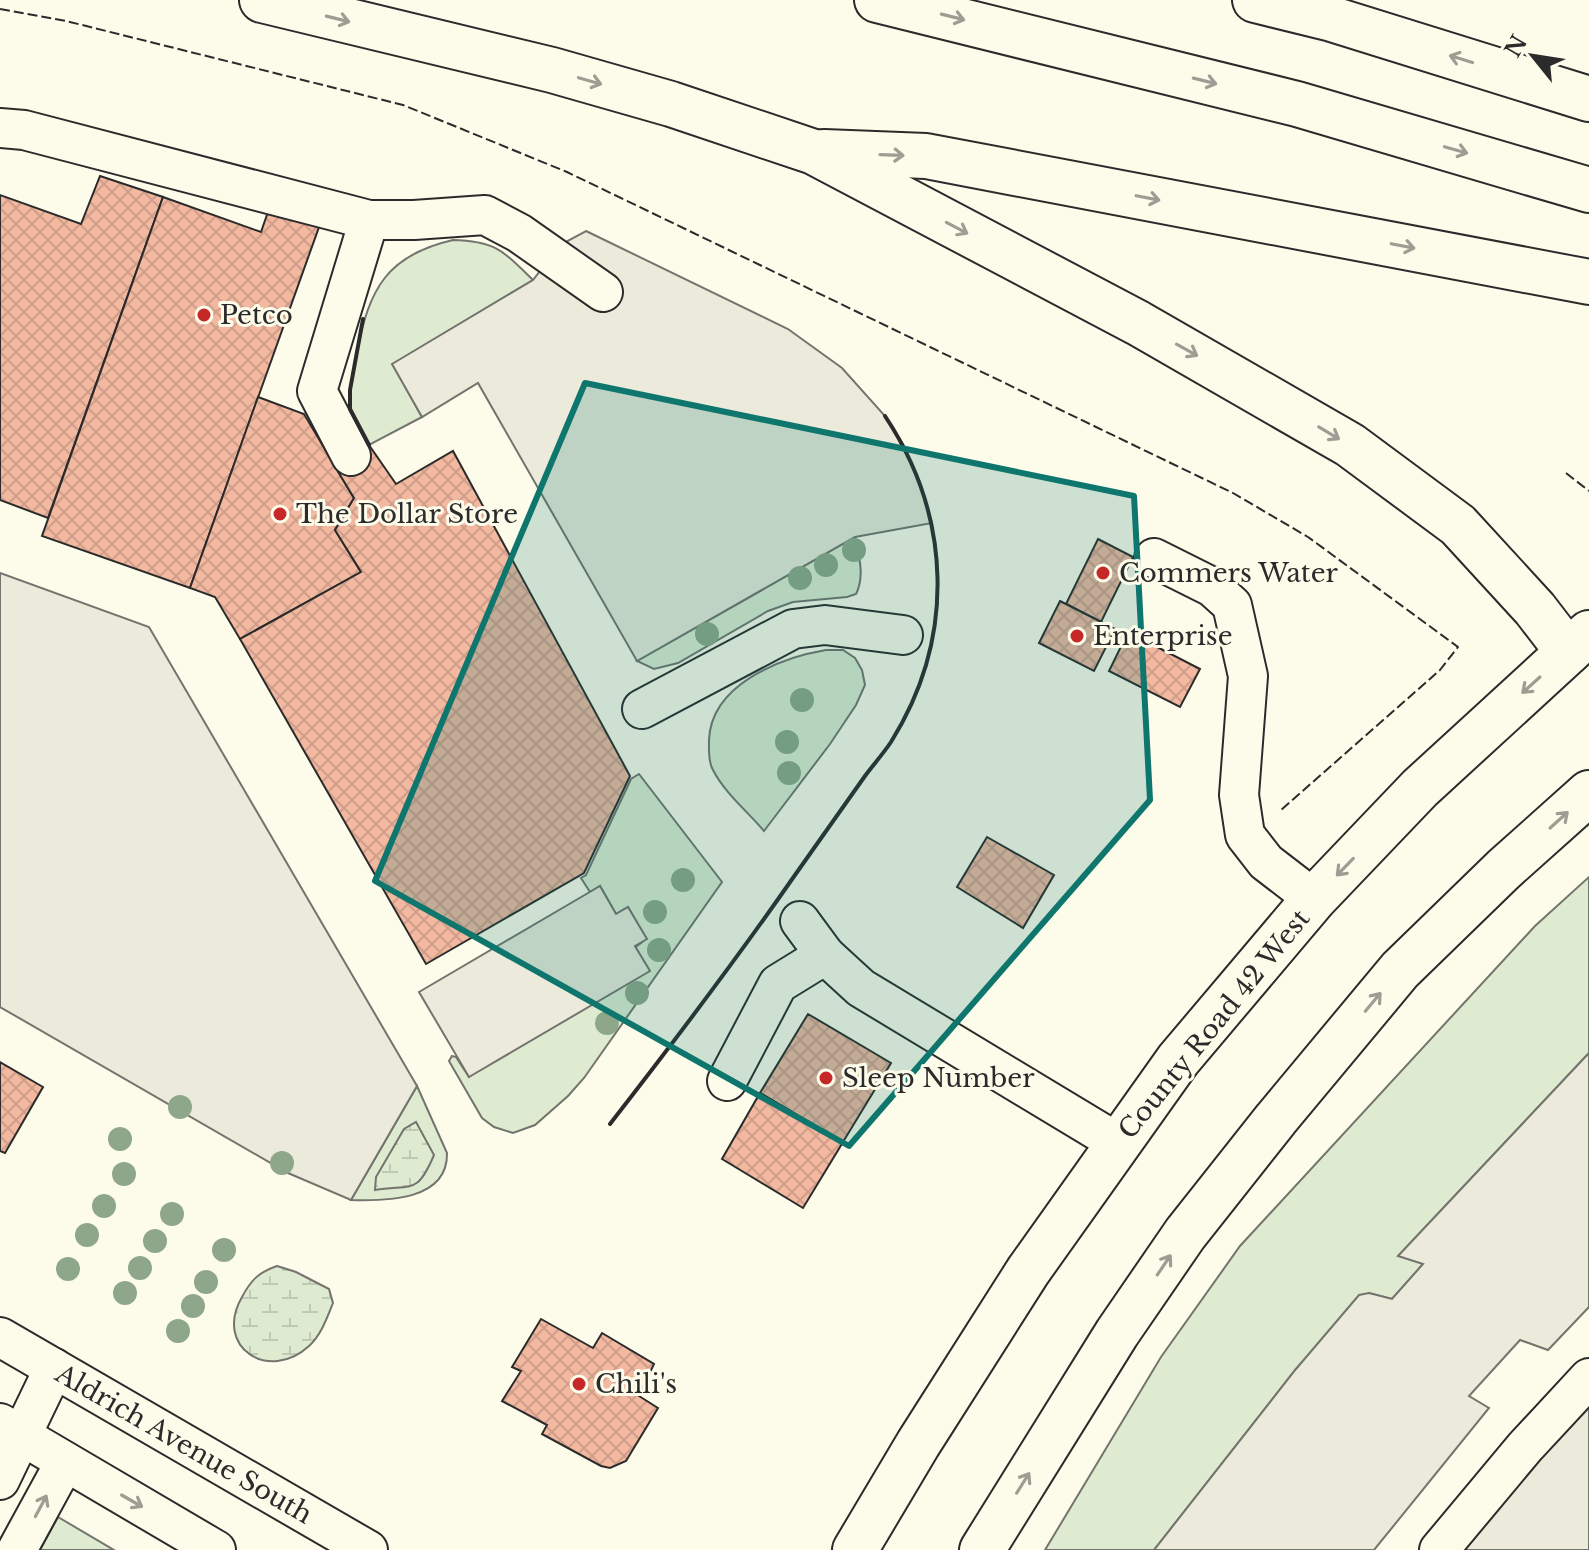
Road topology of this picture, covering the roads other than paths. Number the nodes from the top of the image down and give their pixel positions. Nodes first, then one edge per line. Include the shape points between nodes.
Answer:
1 (262, 0) edge
2 (877, 0) edge
3 (1255, 0) edge
4 (1589, 99) edge
5 (0, 128) edge
6 (814, 152) junction
7 (1589, 190) edge
8 (369, 220) junction
9 (1589, 282) edge
10 (603, 292) dead end
11 (351, 456) dead end
12 (1154, 558) dead end
13 (903, 635) dead end
14 (1578, 643) edge
15 (642, 709) dead end
16 (1589, 793) edge
17 (1314, 899) junction
18 (800, 921) dead end
19 (825, 955) junction
20 (727, 1081) dead end
21 (1118, 1143) junction
22 (1028, 1271) junction
23 (0, 1337) edge
24 (54, 1368) junction
25 (1589, 1378) edge
26 (11, 1429) edge
27 (65, 1462) junction
28 (0, 1480) edge
29 (17, 1550) edge
30 (216, 1550) edge
31 (368, 1550) edge
32 (822, 1550) edge
33 (855, 1550) edge
34 (982, 1550) edge
35 (1439, 1550) edge

1 -> 6 highway via 552,70
2 -> 7 highway via 1297,104
4 -> 3 highway
5 - 8 street
6 -> 9 highway via 926,156
6 -> 14 highway via 1138,323 1350,445 1458,525 1535,609
8 - 10 street via 485,215
8 - 11 street via 317,391
12 - 17 street via 1212,587 1232,605 1248,676 1239,795 1245,835 1266,862
13 - 15 street via 825,625 793,629
14 -> 17 highway, County Road 42 West via 1420,788
34 -> 16 highway via 1117,1333 1185,1234 1276,1119 1400,970
17 - 21 highway, County Road 42 West via 1178,1060
18 - 19 street
19 - 20 street via 778,984
19 - 21 street via 861,988
21 - 22 highway, County Road 42 West
22 - 32 highway
22 - 33 highway, County Road 42 West
23 - 24 street, Aldrich Avenue South
24 - 26 street
24 - 31 street, Aldrich Avenue South
25 - 35 street
26 - 27 street
26 - 28 street
29 -> 27 street
27 -> 30 street

